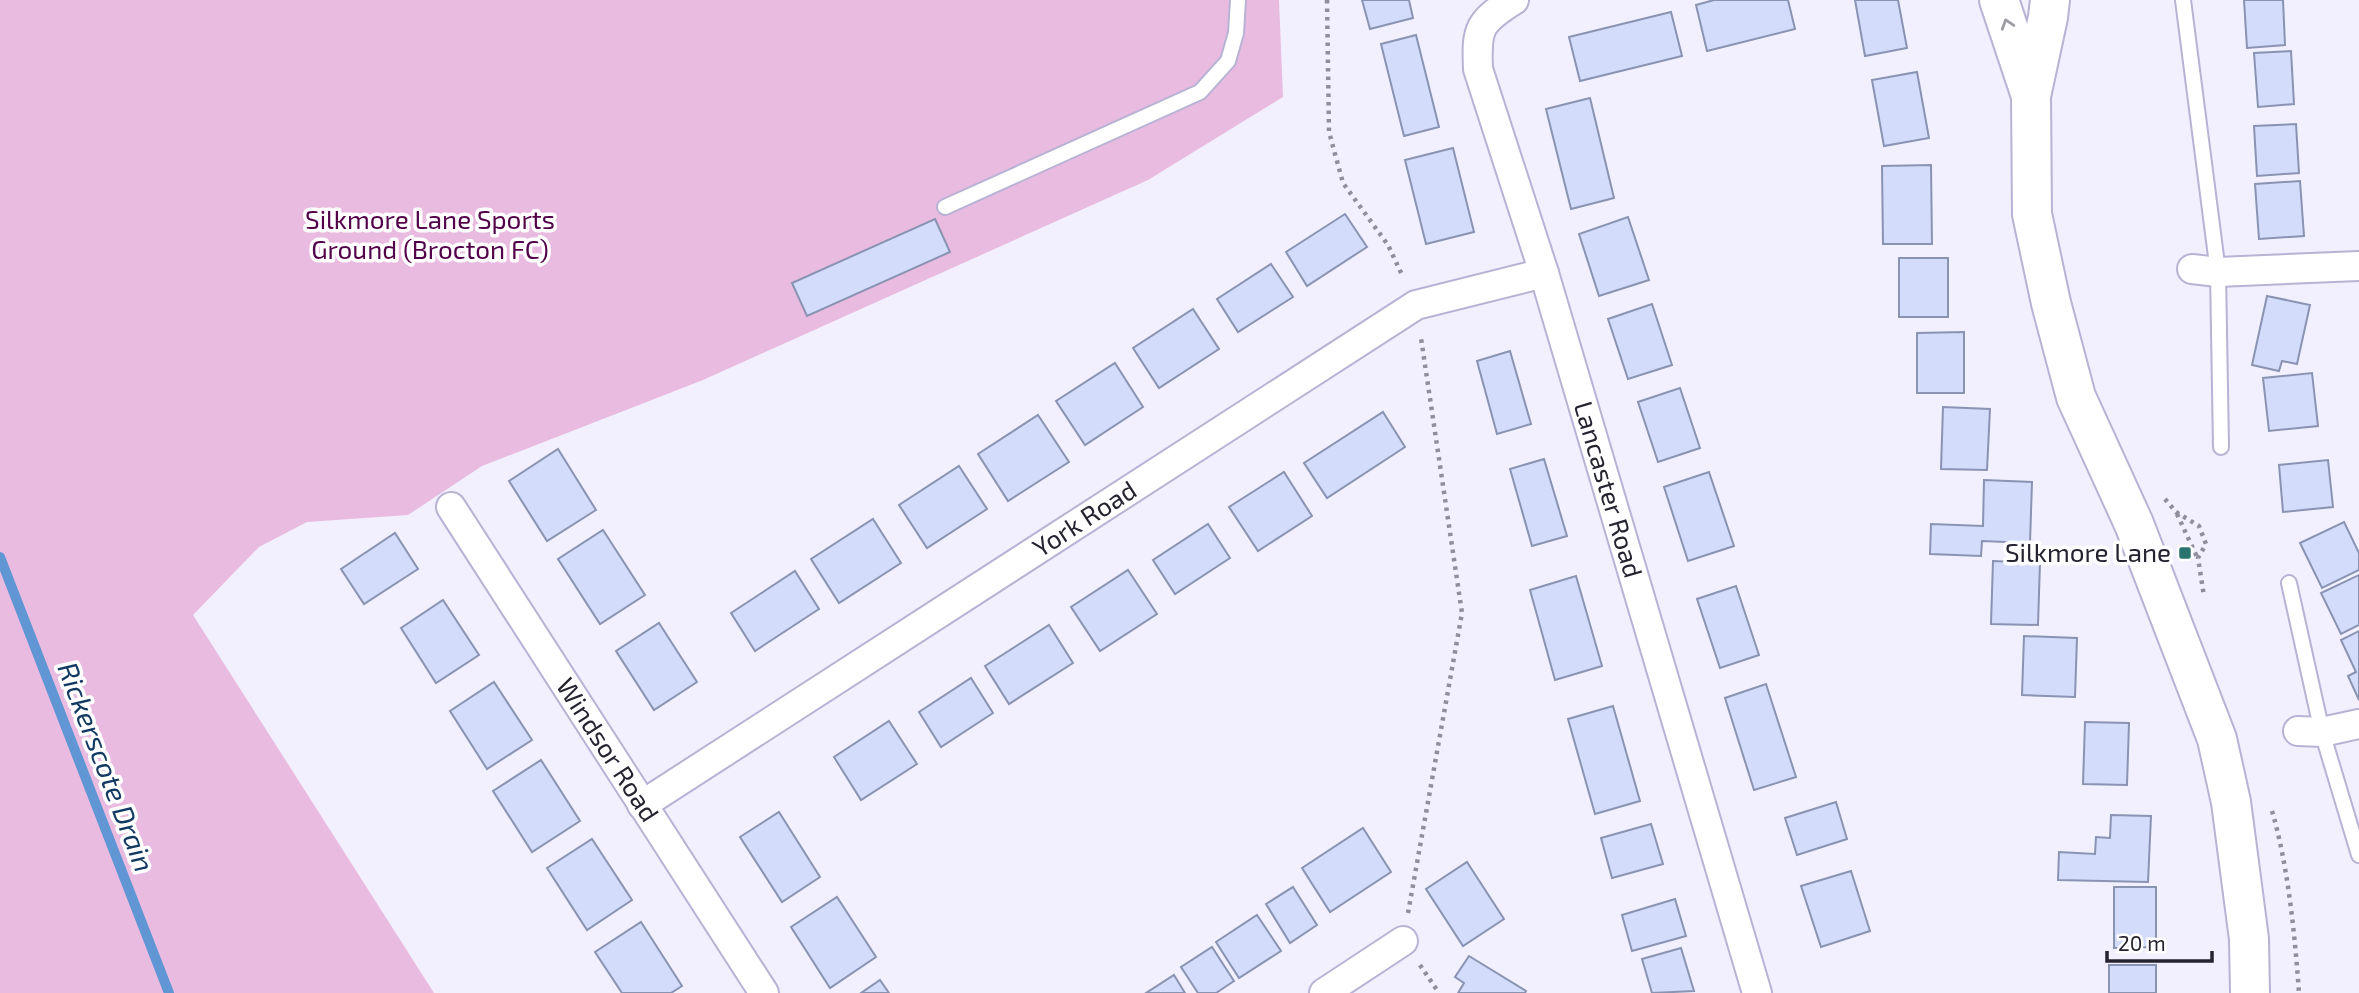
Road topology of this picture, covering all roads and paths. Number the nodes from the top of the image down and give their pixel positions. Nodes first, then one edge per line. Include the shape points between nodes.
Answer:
1 (1238, 0) edge
2 (1327, 0) edge
3 (1514, 0) edge
4 (1999, 0) edge
5 (2050, 0) edge
6 (2183, 0) edge
7 (2031, 96) junction
8 (945, 207) dead end
9 (2359, 266) edge
10 (2205, 270) junction
11 (1544, 273) junction
12 (1416, 305) junction
13 (2221, 447) dead end
14 (2160, 494) dead end
15 (451, 507) dead end
16 (2176, 512) junction
17 (2197, 558) junction
18 (2289, 583) dead end
19 (2205, 602) dead end
20 (2359, 724) edge
21 (2310, 732) junction
22 (642, 804) junction
23 (2270, 804) dead end
24 (2359, 855) edge
25 (1403, 941) junction
26 (764, 993) edge
27 (1324, 993) edge
28 (1439, 993) edge
29 (1757, 993) edge
30 (2249, 993) edge
31 (2299, 993) edge

1 - 8 lane via 1228,61 1200,92
2 - 12 path via 1329,132 1343,183 1388,245
3 - 11 street, Lancaster Road via 1488,17 1477,41 1478,69
7 -> 4 street
5 - 7 street
6 - 10 lane
7 - 30 street via 2032,214 2051,303 2076,397 2134,524 2217,739 2231,802 2249,939
9 - 10 street
10 - 13 lane
11 - 12 street, York Road
11 - 29 street, Lancaster Road
12 - 22 street, York Road
12 - 25 path via 1462,613
14 - 16 path
15 - 22 street, Windsor Road
16 - 17 path
16 - 17 path via 2199,526 2206,544
17 - 19 path
18 - 21 lane
20 - 21 street
21 - 24 lane
22 - 26 street, Windsor Road
23 - 31 path via 2296,947
25 - 27 street
25 - 28 path

